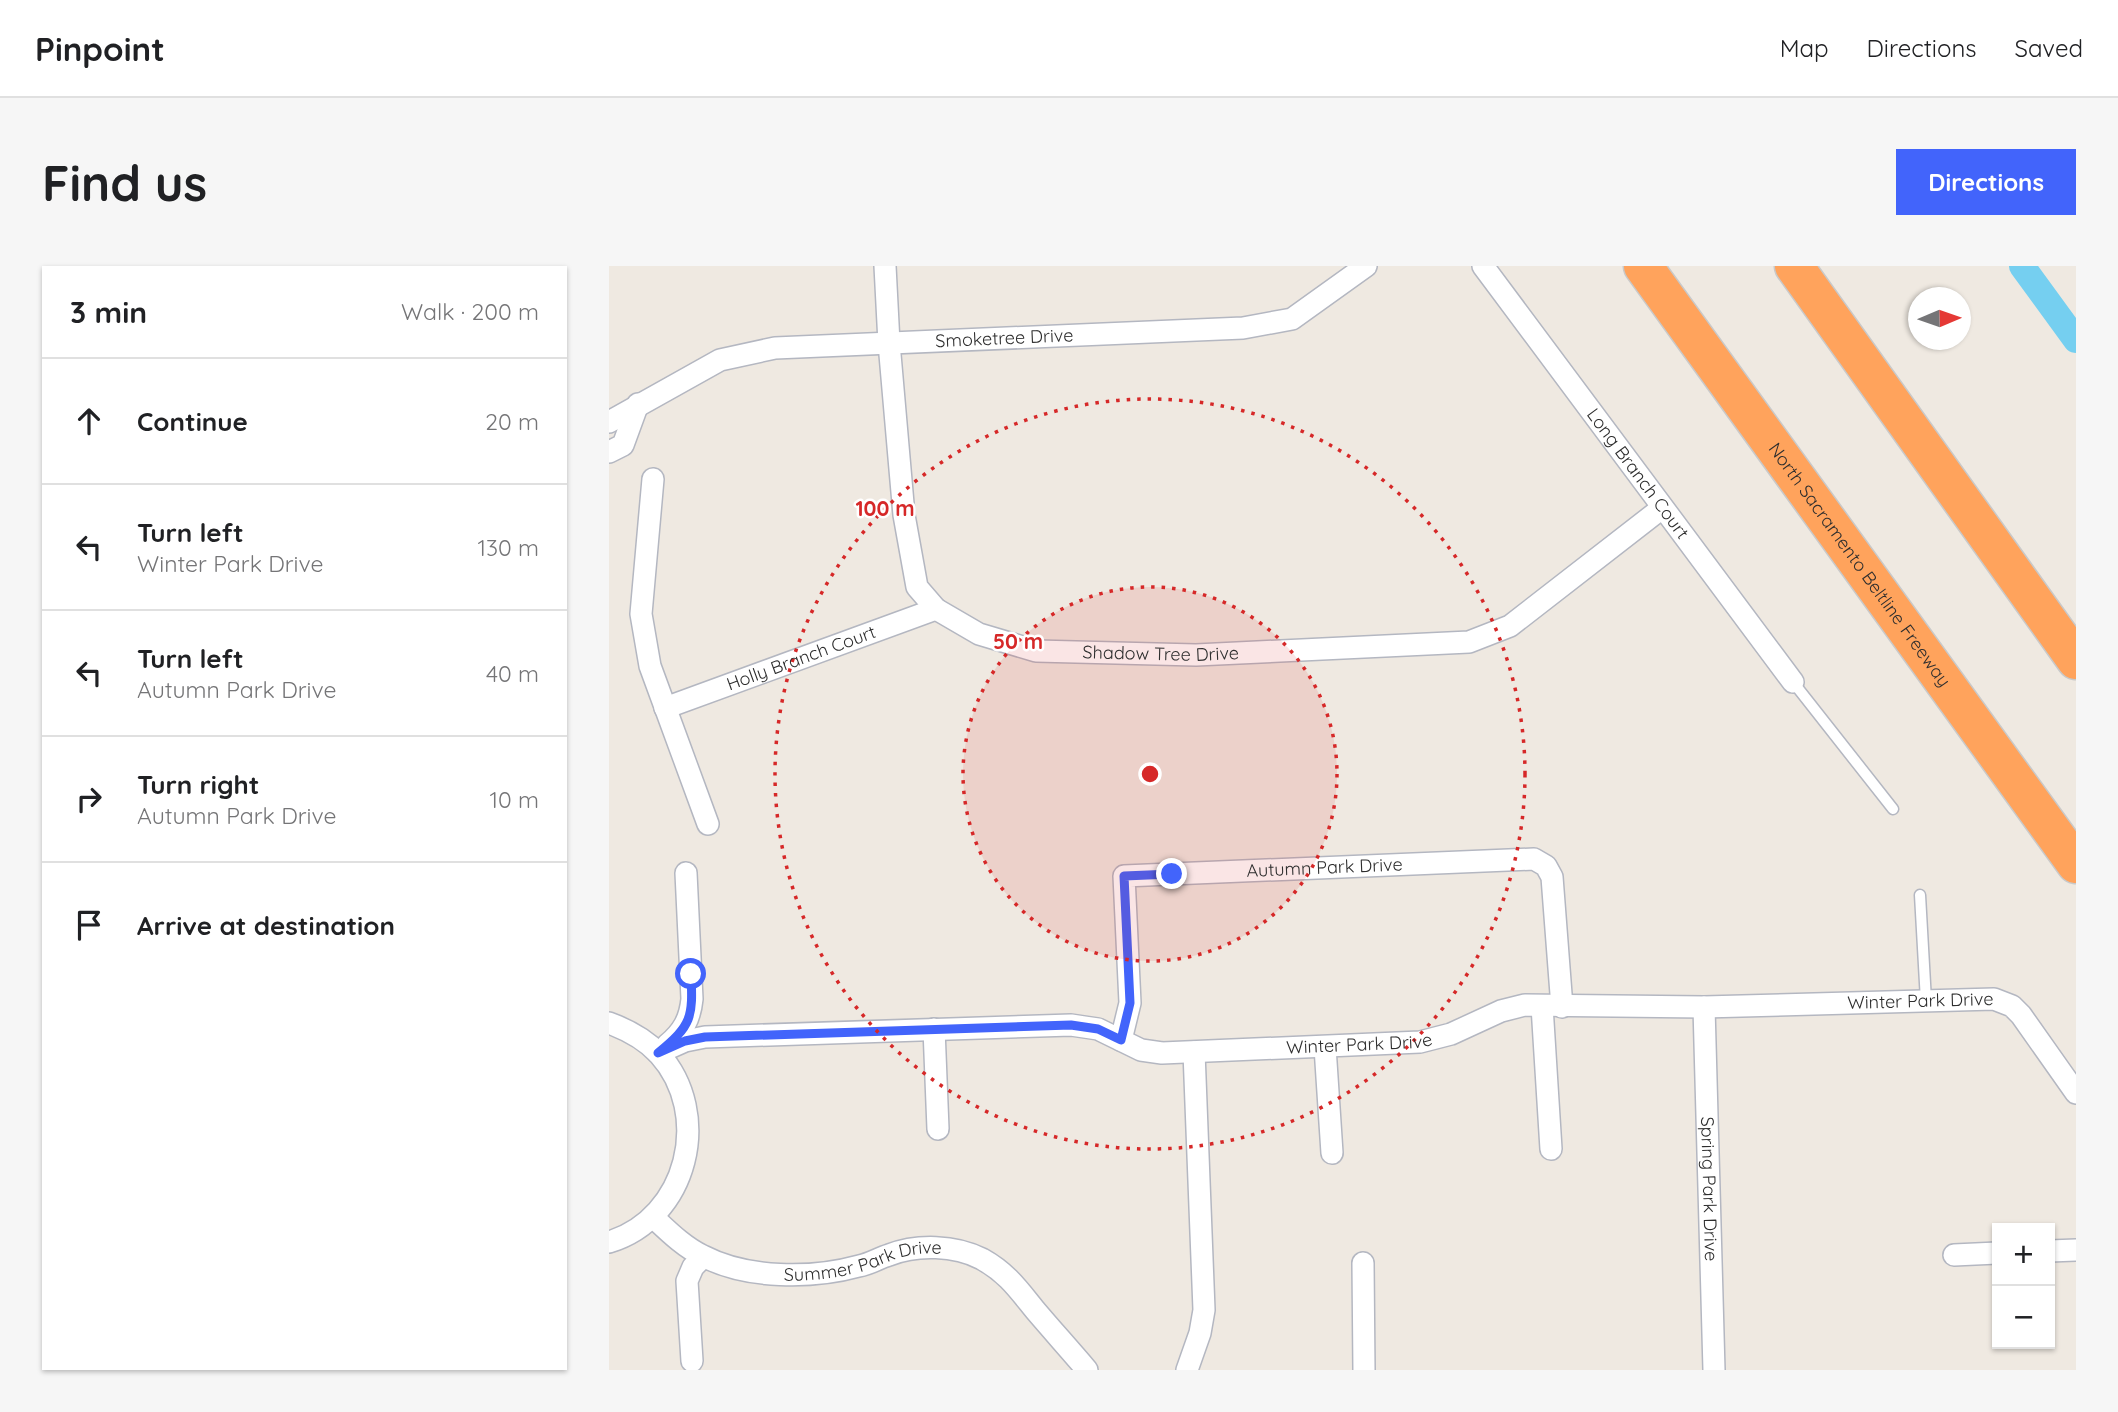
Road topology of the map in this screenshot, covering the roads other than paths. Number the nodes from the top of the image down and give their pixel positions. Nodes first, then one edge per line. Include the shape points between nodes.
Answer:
1 (885, 266) edge
2 (1366, 266) edge
3 (1483, 266) edge
4 (1643, 266) edge
5 (1794, 266) edge
6 (889, 343) junction
7 (638, 404) junction
8 (609, 411) edge
9 (609, 422) edge
10 (1906, 422) junction
11 (609, 452) edge
12 (653, 479) dead end
13 (1662, 508) junction
14 (936, 609) junction
15 (2076, 631) edge
16 (2076, 660) edge
17 (1793, 682) joint
18 (665, 708) junction
19 (2012, 775) junction
20 (1893, 809) dead end
21 (708, 824) dead end
22 (2076, 864) edge
23 (686, 873) dead end
24 (2076, 882) edge
25 (1920, 895) dead end
26 (1926, 1001) junction
27 (1552, 1006) junction
28 (1704, 1007) junction
29 (609, 1023) edge
30 (934, 1029) junction
31 (1121, 1040) junction
32 (1325, 1047) junction
33 (1194, 1052) junction
34 (658, 1053) junction
35 (2076, 1093) edge
36 (938, 1129) dead end
37 (1551, 1149) dead end
38 (1332, 1153) dead end
39 (653, 1217) junction
40 (609, 1242) edge
41 (2076, 1250) edge
42 (2055, 1251) edge
43 (1992, 1253) edge
44 (1954, 1255) dead end
45 (703, 1257) junction
46 (1363, 1262) dead end
47 (692, 1361) dead end
48 (1087, 1370) edge
49 (1187, 1370) edge
50 (1364, 1370) edge
51 (1714, 1370) edge

1 - 6 street, Shadow Tree Drive
2 - 6 street, Smoketree Drive via 1292,319 1243,328
3 - 13 street, Long Branch Court
4 - 19 highway, North Sacramento Beltline Freeway
5 - 10 highway
6 - 7 street, Smoketree Drive via 775,348 720,360
6 - 14 street, Shadow Tree Drive via 904,515 917,587
7 - 8 street, Smoketree Drive
7 - 9 street, Smoketree Drive
7 - 11 street via 623,445
10 - 15 highway
10 - 16 highway
12 - 18 street via 641,614 650,667
13 - 14 street, Shadow Tree Drive via 1510,626 1469,642 1196,655 1037,651 979,634
13 - 17 street, Long Branch Court
14 - 18 street, Holly Branch Court
17 - 20 lane
18 - 21 street
19 - 22 highway, North Sacramento Beltline Freeway
19 - 24 highway
23 - 34 street via 690,1014 681,1034
25 - 26 lane
26 - 28 street, Winter Park Drive
26 - 35 street, Winter Park Drive via 1994,999 2012,1006
27 - 28 street, Winter Park Drive
27 - 31 street, Autumn Park Drive via 1552,877 1546,866 1534,859 1124,876 1130,1003
27 - 32 street, Winter Park Drive via 1501,1011 1451,1034 1420,1042
27 - 37 street
28 - 51 street, Spring Park Drive
29 - 34 street
30 - 31 street, Winter Park Drive via 1071,1025 1098,1029
30 - 34 street, Winter Park Drive via 705,1037
30 - 36 street
31 - 33 street, Winter Park Drive via 1141,1050
32 - 33 street, Winter Park Drive
32 - 38 street
33 - 49 street via 1204,1310
34 - 39 street via 682,1093 687,1150 680,1178
39 - 40 street
39 - 45 street, Summer Park Drive
41 - 42 street
43 - 44 street
45 - 47 street via 692,1267 687,1281
45 - 48 street, Summer Park Drive via 772,1274 815,1274 920,1248 951,1249 980,1258 1006,1275
46 - 50 street

